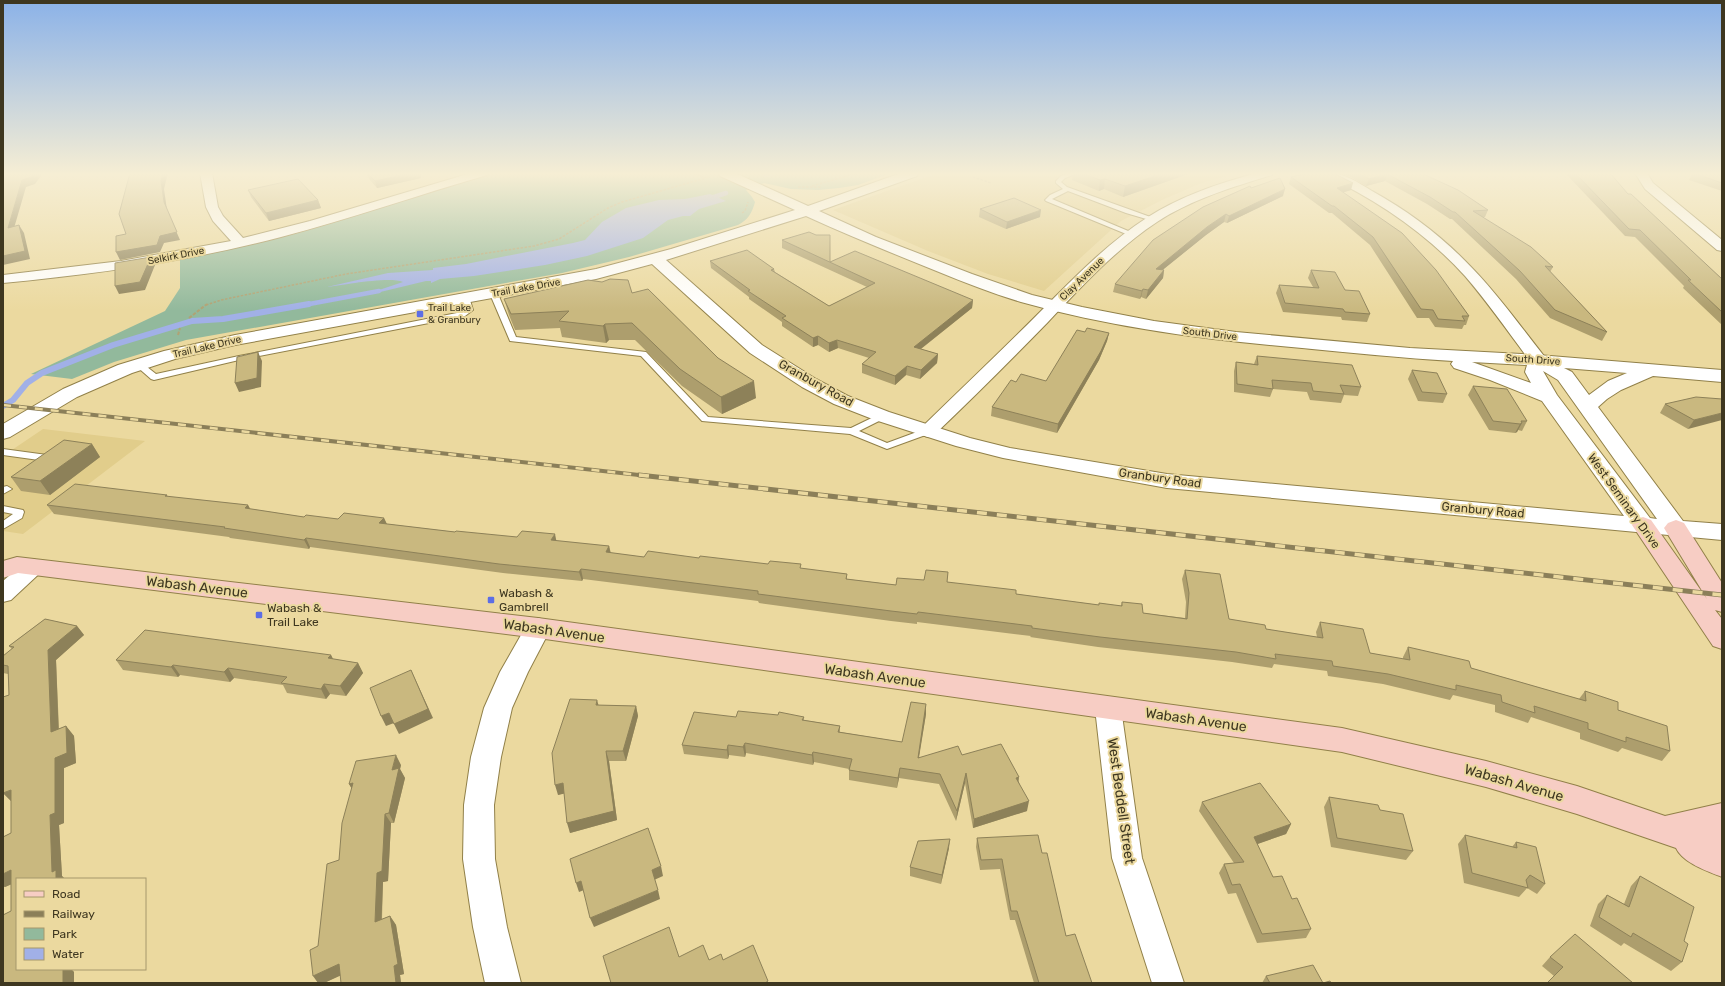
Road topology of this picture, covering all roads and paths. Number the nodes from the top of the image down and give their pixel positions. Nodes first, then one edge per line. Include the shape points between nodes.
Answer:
1 (219, 219) edge
2 (331, 219) edge
3 (591, 219) edge
4 (750, 219) edge
5 (781, 219) edge
6 (827, 219) edge
7 (1094, 219) edge
8 (1153, 219) edge
9 (1409, 219) edge
10 (1689, 219) edge
11 (743, 232) junction
12 (1131, 234) junction
13 (240, 243) junction
14 (1722, 247) edge
15 (655, 259) junction
16 (3, 279) edge
17 (494, 294) junction
18 (1055, 306) junction
19 (189, 318) dead end
20 (1410, 353) junction
21 (1538, 360) junction
22 (1652, 370) junction
23 (1722, 376) edge
24 (1549, 398) junction
25 (1588, 406) junction
26 (882, 416) junction
27 (852, 431) junction
28 (928, 431) junction
29 (3, 433) edge
30 (3, 452) edge
31 (35, 467) edge
32 (3, 509) edge
33 (1643, 525) junction
34 (3, 526) edge
35 (1676, 528) junction
36 (1722, 532) edge
37 (14, 564) edge
38 (3, 594) edge
39 (1722, 603) edge
40 (538, 628) junction
41 (1722, 639) edge
42 (1108, 708) junction
43 (1722, 817) edge
44 (1664, 830) junction
45 (1722, 845) edge
46 (1722, 862) edge
47 (503, 983) edge
48 (1168, 983) edge

1 - 13 street
2 - 13 street, Selkirk Drive
3 - 19 path via 559,239 534,246 346,274 221,300 207,304
4 - 11 street
5 - 11 street, Trail Lake Drive
6 - 18 street, South Drive via 871,240 966,277
7 - 12 lane
8 - 12 street, Clay Avenue
9 - 21 street via 1435,240 1477,281
10 - 14 street
11 - 15 street, Trail Lake Drive
12 - 18 street, Clay Avenue via 1081,278
13 - 16 street, Selkirk Drive via 134,264
15 - 17 street, Trail Lake Drive via 596,274
15 - 26 street, Granbury Road via 756,349 841,400
17 - 27 lane via 513,339 643,354 705,419
17 - 29 street, Trail Lake Drive via 466,299 393,320 335,331 205,346 106,377 70,393
18 - 20 street, South Drive via 1194,332
18 - 28 street, Clay Avenue
20 - 21 street, South Drive
20 - 24 street via 1454,362 1497,376
21 - 22 street, South Drive
21 - 24 street, West Seminary Drive via 1534,372
21 - 25 street via 1565,376
22 - 23 street, South Drive
22 - 25 street via 1621,382 1595,397
24 - 33 street, West Seminary Drive
25 - 35 street
26 - 27 lane
26 - 28 street, Granbury Road
27 - 28 lane via 887,446
28 - 33 street, Granbury Road via 1010,454 1168,481
30 - 31 lane via 47,458
32 - 34 lane via 19,512 18,516
33 - 35 street, Granbury Road
33 - 41 main road, West Seminary Drive
35 - 36 street, Granbury Road
35 - 39 main road
37 - 38 street
37 - 40 main road, Wabash Avenue
40 - 42 main road, Wabash Avenue
40 - 47 street via 498,708 486,757 479,805 479,859 490,927
42 - 44 main road, Wabash Avenue via 1342,740 1486,774 1577,800
42 - 48 street, West Beddell Street via 1127,858
43 - 44 main road
44 - 45 main road, Wabash Avenue
44 - 46 main road

